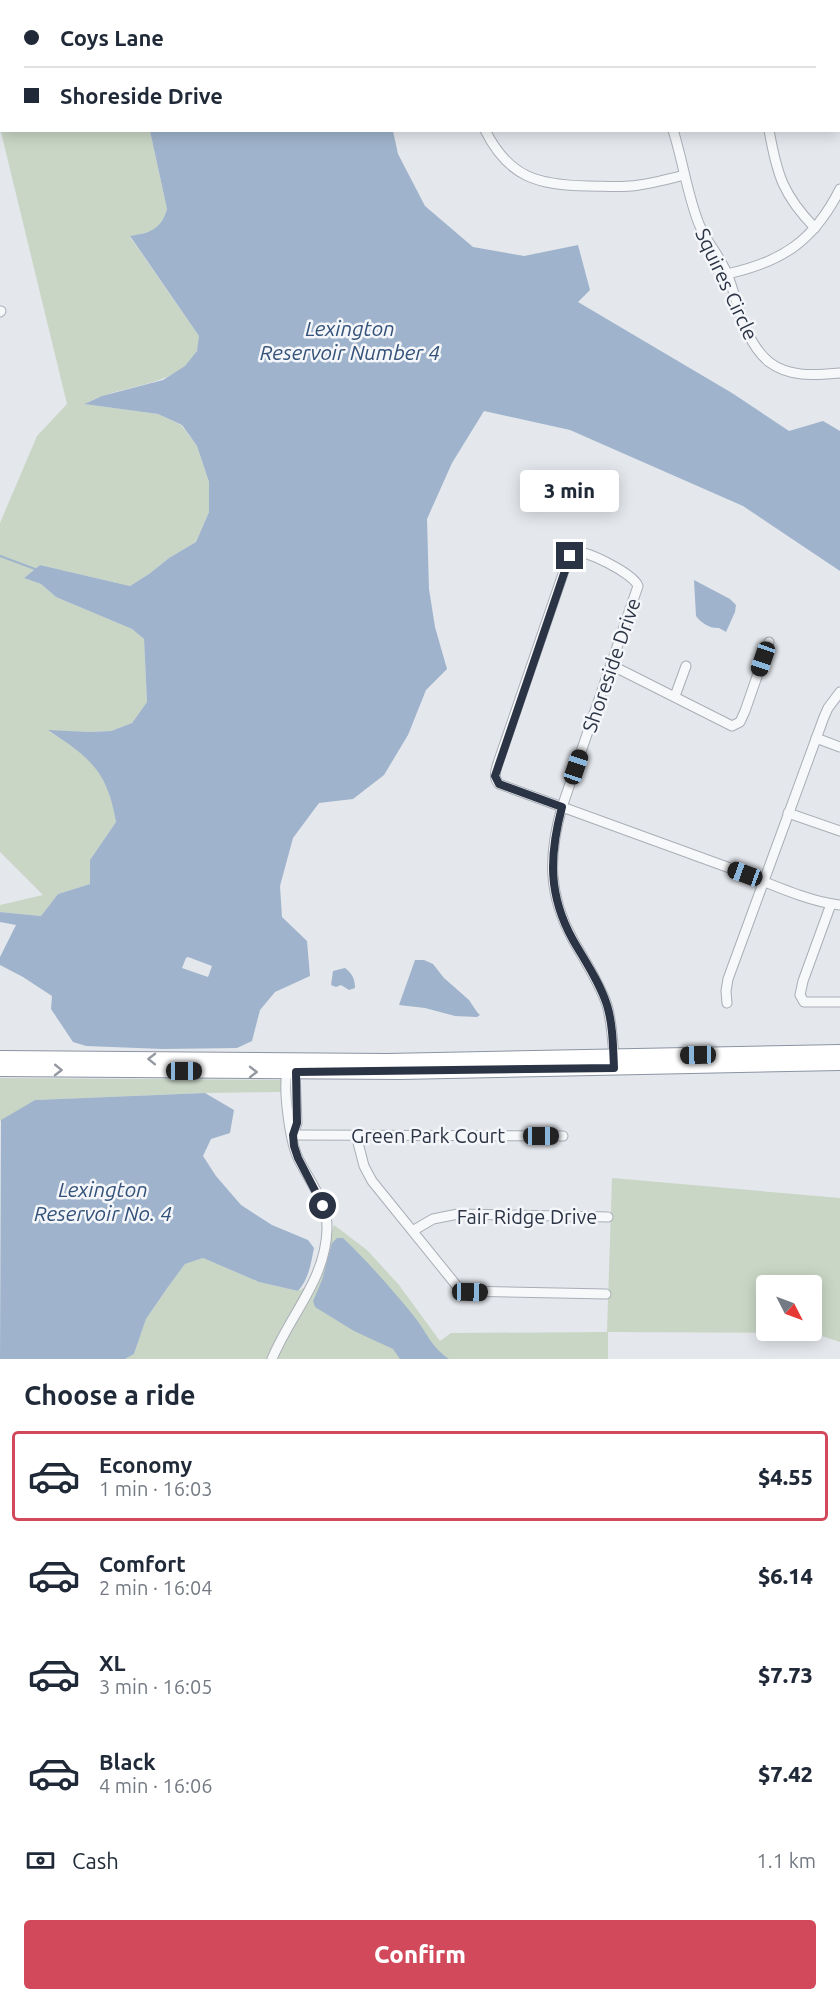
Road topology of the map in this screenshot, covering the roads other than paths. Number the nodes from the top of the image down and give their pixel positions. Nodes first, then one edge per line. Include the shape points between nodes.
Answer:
1 (486, 132) edge
2 (674, 132) edge
3 (769, 132) edge
4 (684, 175) junction
5 (840, 189) edge
6 (815, 228) junction
7 (727, 274) junction
8 (840, 373) edge
9 (769, 642) dead end
10 (611, 665) junction
11 (686, 666) dead end
12 (840, 692) edge
13 (675, 696) junction
14 (816, 738) junction
15 (840, 747) edge
16 (562, 807) junction
17 (788, 813) junction
18 (840, 831) edge
19 (764, 881) junction
20 (836, 904) edge
21 (840, 1002) edge
22 (727, 1003) dead end
23 (840, 1052) edge
24 (0, 1058) edge
25 (614, 1063) junction
26 (840, 1064) edge
27 (291, 1068) junction
28 (0, 1069) edge
29 (293, 1135) junction
30 (356, 1135) junction
31 (563, 1136) dead end
32 (608, 1217) dead end
33 (414, 1230) junction
34 (606, 1294) dead end
35 (272, 1359) edge

1 - 4 street via 504,159 519,171 550,184 622,187
2 - 4 street, Squires Circle
3 - 6 street via 787,195
4 - 7 street, Squires Circle via 700,226
5 - 6 street
6 - 7 street via 792,249 768,263
7 - 8 street, Squires Circle via 744,323 762,355 786,371 802,375
9 - 13 street via 746,711 735,726
10 - 13 street
10 - 16 street, Shoreside Drive
10 - 16 street, Shoreside Drive via 638,584 628,574 577,551 566,565 495,776 499,784
11 - 13 street
12 - 14 street via 828,708
14 - 15 street
14 - 17 street
16 - 19 street
16 - 25 street, Shoreside Drive via 553,844 554,890 567,928 605,1001
17 - 18 street
17 - 19 street
19 - 20 street
19 - 22 street via 728,979
20 - 21 street via 800,995 804,1002
23 - 25 highway
27 -> 24 highway
25 - 26 highway
25 - 27 highway
28 -> 27 highway
27 - 29 street via 289,1124
29 - 30 street, Green Park Court
29 - 35 street via 298,1158 323,1206 327,1235 314,1282
30 - 31 street, Green Park Court
30 - 33 street via 367,1171
32 - 33 street, Fair Ridge Drive via 458,1214 433,1219
33 - 34 street via 462,1291

